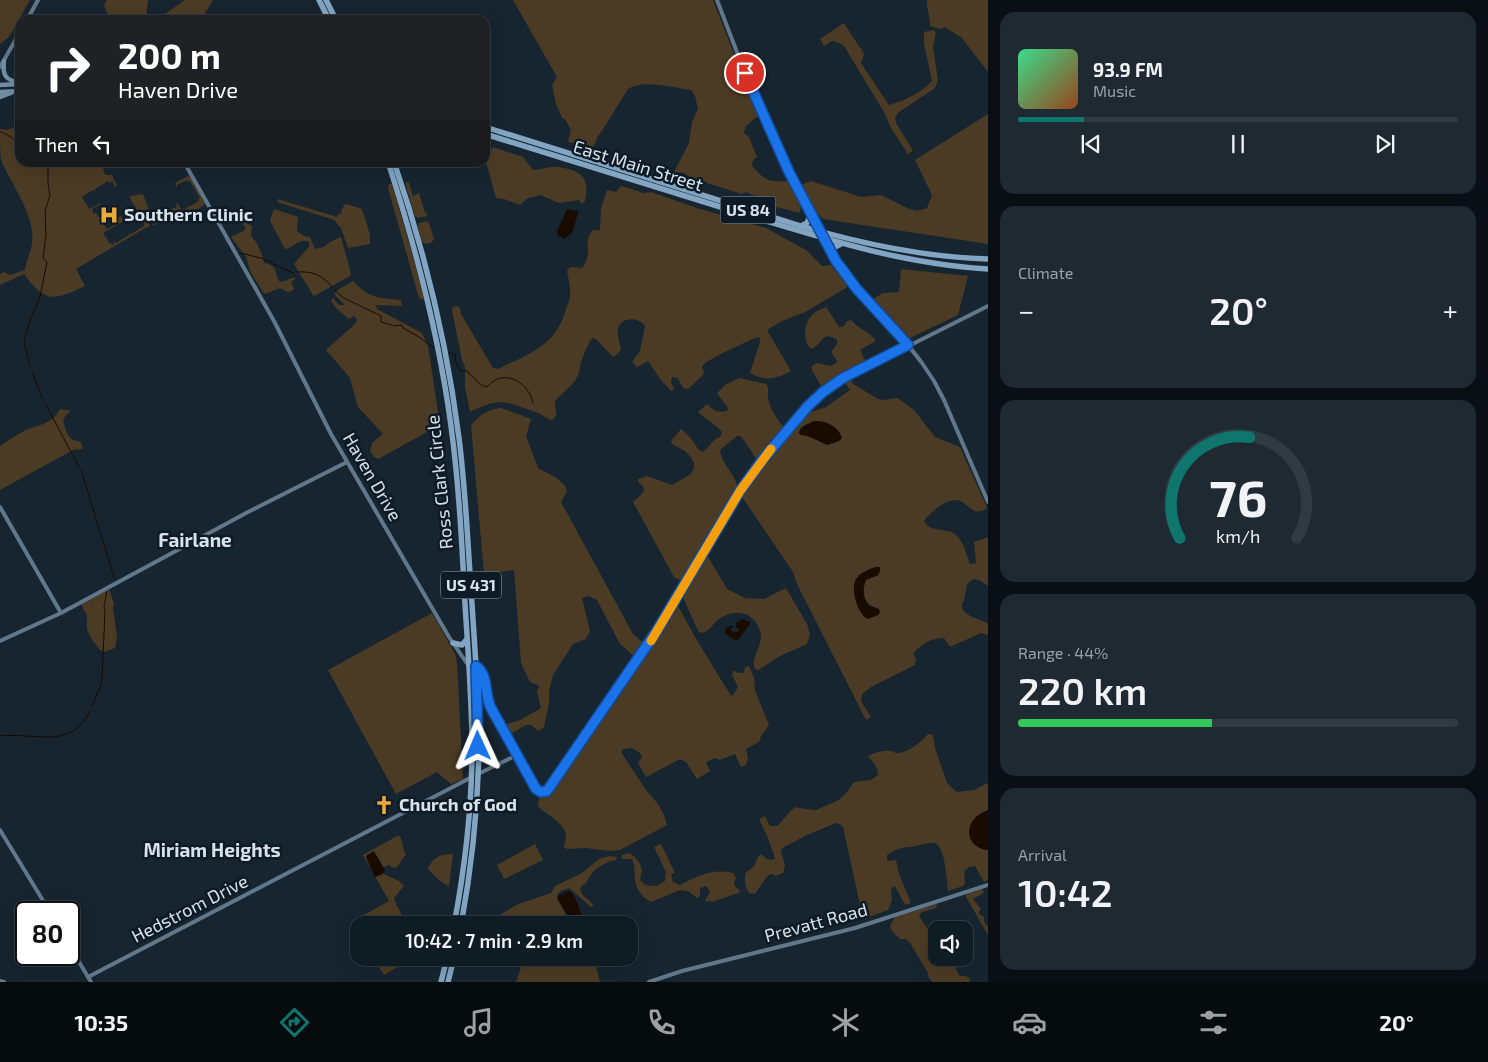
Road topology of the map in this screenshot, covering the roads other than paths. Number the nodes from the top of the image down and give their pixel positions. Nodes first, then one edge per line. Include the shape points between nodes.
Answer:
1 (38, 0) edge
2 (319, 0) edge
3 (326, 0) edge
4 (717, 0) edge
5 (30, 15) edge
6 (329, 15) edge
7 (330, 15) edge
8 (15, 41) edge
9 (4, 61) junction
10 (0, 67) edge
11 (15, 82) edge
12 (15, 84) edge
13 (0, 85) edge
14 (15, 91) edge
15 (0, 92) edge
16 (15, 92) edge
17 (0, 96) edge
18 (490, 129) edge
19 (490, 136) edge
20 (187, 167) edge
21 (390, 167) edge
22 (395, 167) edge
23 (397, 180) junction
24 (811, 214) junction
25 (801, 226) junction
26 (820, 232) junction
27 (823, 239) junction
28 (842, 244) junction
29 (832, 255) junction
30 (988, 259) edge
31 (988, 269) edge
32 (426, 295) junction
33 (428, 302) junction
34 (435, 306) junction
35 (988, 306) edge
36 (908, 345) junction
37 (347, 462) junction
38 (460, 476) junction
39 (988, 502) edge
40 (0, 507) edge
41 (467, 578) junction
42 (61, 613) junction
43 (468, 639) junction
44 (0, 641) edge
45 (453, 643) junction
46 (472, 666) junction
47 (517, 755) junction
48 (478, 774) junction
49 (471, 778) junction
50 (0, 830) edge
51 (988, 884) edge
52 (43, 901) edge
53 (456, 916) edge
54 (462, 916) edge
55 (80, 963) edge
56 (447, 966) edge
57 (450, 966) edge
58 (447, 972) junction
59 (88, 977) junction
60 (0, 981) edge
61 (4, 982) edge
62 (91, 982) edge
63 (441, 982) edge
64 (448, 982) edge
65 (648, 982) edge

1 - 5 street
2 - 6 highway
3 - 7 highway
4 - 24 street via 756,102
8 - 9 street
9 - 10 street
9 - 11 main road via 6,77
12 - 13 main road
14 - 15 main road
16 - 17 main road
18 - 25 highway, East Main Street / US 84
19 - 27 highway, East Main Street / US 84
20 - 37 street, Haven Drive via 274,321
21 - 23 highway, Ross Clark Circle / US 431
22 - 23 highway, Ross Clark Circle / US 431
23 - 32 highway, Ross Clark Circle / US 431
23 - 34 highway, Ross Clark Circle / US 431 via 423,257
24 - 25 highway via 807,223
24 - 26 street
25 - 26 highway, East Main Street / US 84
26 - 27 street
26 - 30 highway, East Main Street / US 84 via 901,250
27 - 28 highway, East Main Street / US 84
27 - 29 street
28 - 29 highway via 835,247
28 - 31 highway, East Main Street / US 84 via 920,261
29 - 36 street via 856,288
32 - 33 highway, Ross Clark Circle / US 431
32 - 34 highway
33 - 34 highway
33 - 38 highway, Ross Clark Circle / US 431
34 - 38 highway, Ross Clark Circle / US 431 via 451,386
35 - 36 street
36 - 39 street via 939,390
36 - 47 street, Haven Drive via 843,378 823,392 763,459 740,491 646,649 547,791 542,793 536,789
37 - 42 street
37 - 45 street, Haven Drive
38 - 41 highway, Ross Clark Circle / US 431
40 - 42 street
41 - 43 highway, Ross Clark Circle / US 431
41 - 46 highway, Ross Clark Circle / US 431
42 - 44 street
43 - 45 highway via 462,645
43 - 46 highway, Ross Clark Circle / US 431
45 - 46 street, Haven Drive
46 - 47 street, Haven Drive via 484,674 488,704
46 - 48 highway, Ross Clark Circle / US 431 via 478,716
46 - 49 highway, Ross Clark Circle / US 431
47 - 48 street, Hedstrom Drive
48 - 49 street, Hedstrom Drive
48 - 54 highway, Ross Clark Circle / US 431 via 472,852
49 - 53 highway, Ross Clark Circle / US 431 via 465,859
49 - 59 street, Hedstrom Drive
50 - 52 street
51 - 65 street, Prevatt Road via 862,926
55 - 59 street
56 - 58 highway
57 - 58 highway
58 - 63 highway
58 - 64 highway
59 - 62 street
60 - 61 street

